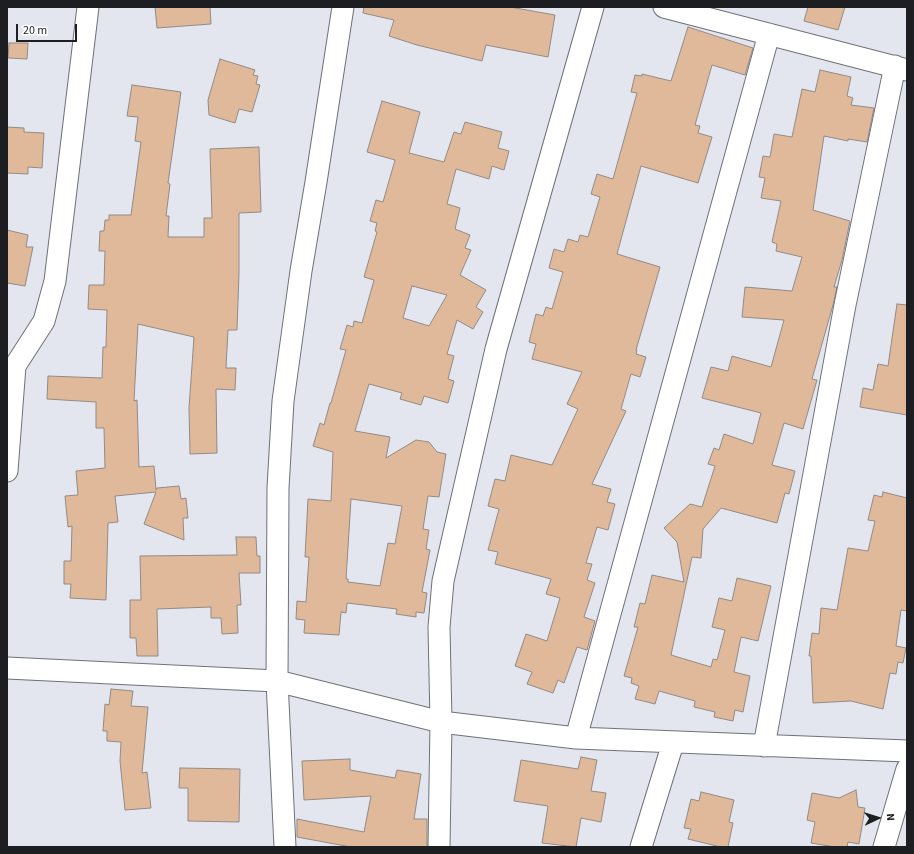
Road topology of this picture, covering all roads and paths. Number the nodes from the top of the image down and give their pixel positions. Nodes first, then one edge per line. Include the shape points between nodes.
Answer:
1 (88, 7) edge
2 (343, 7) edge
3 (593, 7) edge
4 (664, 7) edge
5 (719, 14) edge
6 (769, 34) junction
7 (901, 68) edge
8 (11, 363) edge
9 (7, 471) edge
10 (7, 668) edge
11 (278, 681) junction
12 (441, 722) junction
13 (576, 738) junction
14 (672, 743) junction
15 (764, 746) junction
16 (907, 751) edge
17 (907, 768) edge
18 (285, 847) edge
19 (439, 847) edge
20 (641, 847) edge
21 (884, 847) edge

1 - 8 street via 56,282 44,321
2 - 11 street via 300,271 283,400 278,488
3 - 12 street via 496,349 443,581 439,627
4 - 5 street
5 - 6 street
6 - 7 street
6 - 13 street
7 - 15 street via 845,305
8 - 9 street
10 - 11 street
11 - 12 street
11 - 18 street
12 - 13 street
12 - 19 street
13 - 14 street
14 - 15 street
14 - 20 street
15 - 16 street
17 - 21 street

